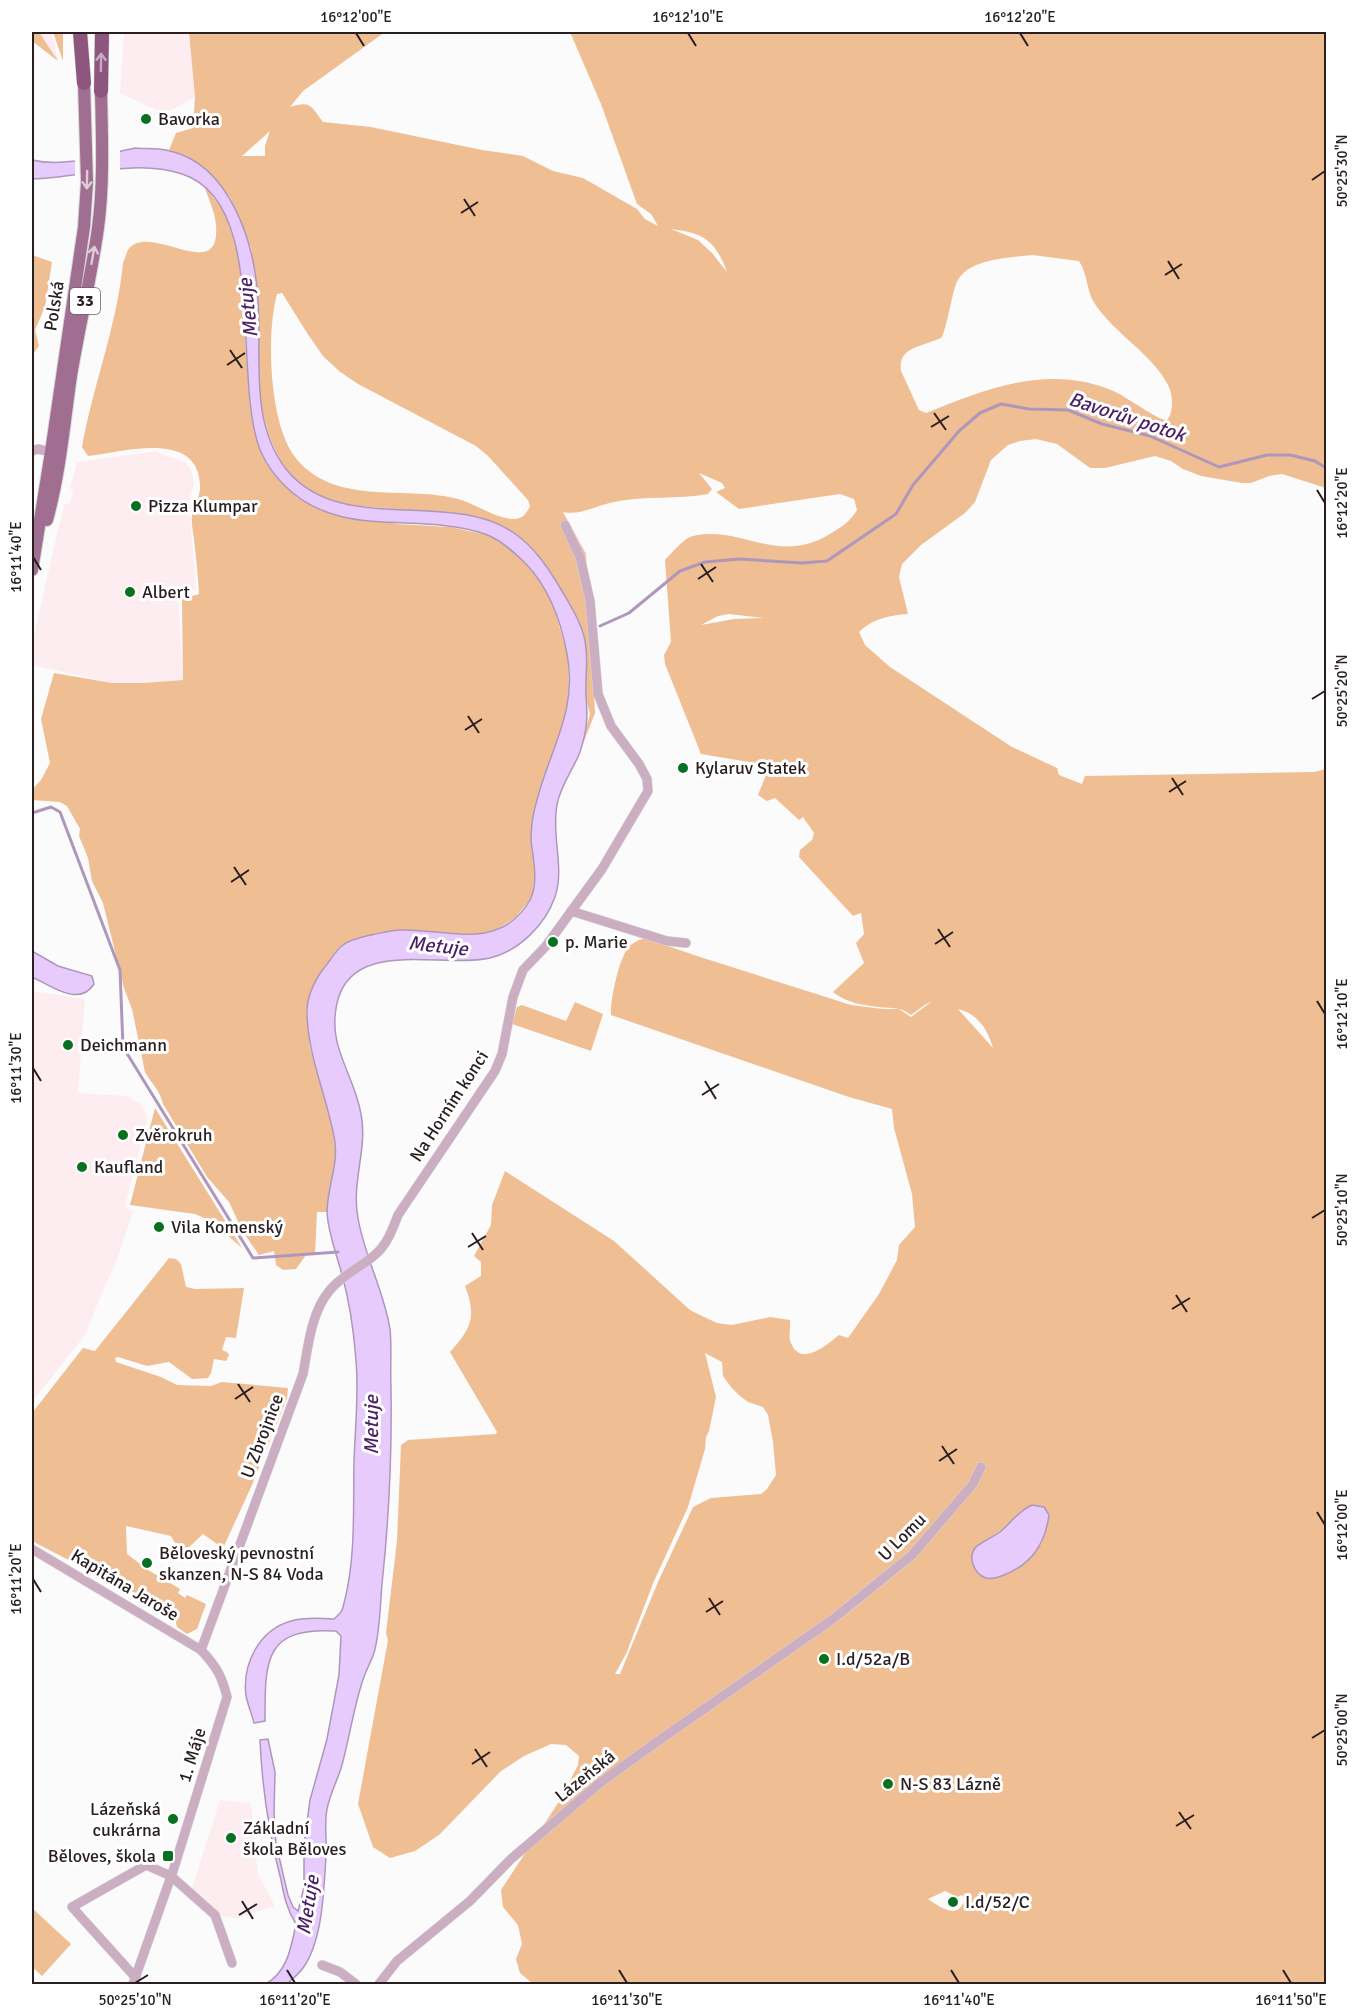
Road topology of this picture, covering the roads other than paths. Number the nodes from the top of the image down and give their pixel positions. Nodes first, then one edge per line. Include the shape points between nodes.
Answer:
1 (80, 33) edge
2 (102, 33) edge
3 (84, 83) joint
4 (101, 91) joint
5 (32, 451) edge
6 (56, 453) junction
7 (565, 525) dead end
8 (32, 570) edge
9 (32, 574) edge
10 (571, 911) junction
11 (686, 943) dead end
12 (378, 1252) joint
13 (981, 1467) dead end
14 (32, 1549) edge
15 (833, 1619) joint
16 (201, 1650) junction
17 (171, 1876) junction
18 (232, 1963) dead end
19 (322, 1965) dead end
20 (135, 1981) edge
21 (356, 1984) edge
22 (379, 1984) edge

1 - 2 highway
1 - 3 highway
4 -> 2 highway
3 -> 6 main road, Polská / 33 via 84,227
6 -> 4 main road, Polská / 33 via 98,228
5 - 6 street
6 - 8 main road, Polská / 33
6 - 9 main road, Polská / 33 via 54,494
7 - 10 street, Na Horním konci via 580,557 587,585 598,694 611,726 647,779 648,791 602,869
10 - 11 street via 667,941
10 - 12 street, Na Horním konci via 523,970 495,1071 398,1215
12 - 16 street, U Zbrojnice via 336,1283 324,1297 312,1328 303,1374
13 - 15 street, U Lomu via 973,1484 912,1555
14 - 16 street, Kapitána Jaroše
15 - 22 street, Lázeňská via 600,1783 511,1859 470,1901 397,1961
16 - 17 street, 1. Máje via 215,1664 227,1697
17 - 18 street via 215,1915
17 - 20 street, 1. Máje
17 - 20 street via 146,1865 72,1907
19 - 21 street

